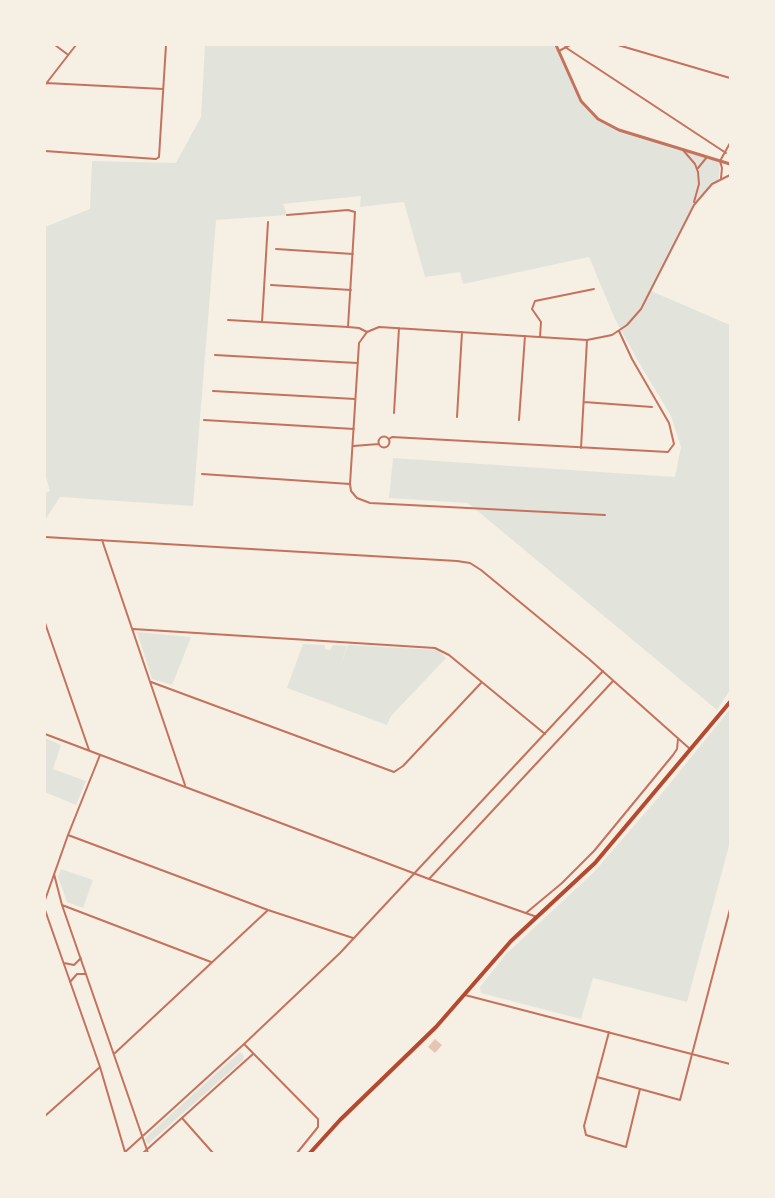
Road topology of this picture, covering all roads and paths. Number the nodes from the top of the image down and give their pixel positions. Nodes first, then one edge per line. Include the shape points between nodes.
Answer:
1 (55, 45) edge
2 (76, 45) edge
3 (166, 45) edge
4 (556, 45) edge
5 (570, 45) edge
6 (618, 45) edge
7 (565, 47) junction
8 (559, 51) junction
9 (68, 55) junction
10 (730, 78) edge
11 (46, 84) edge
12 (163, 89) junction
13 (730, 143) edge
14 (683, 150) junction
15 (45, 152) edge
16 (726, 153) junction
17 (707, 157) junction
18 (720, 160) junction
19 (730, 164) edge
20 (697, 170) junction
21 (730, 175) edge
22 (721, 178) junction
23 (694, 205) junction
24 (287, 215) dead end
25 (268, 222) dead end
26 (276, 249) dead end
27 (353, 254) junction
28 (271, 285) dead end
29 (594, 289) dead end
30 (351, 290) junction
31 (228, 321) dead end
32 (262, 322) junction
33 (348, 327) junction
34 (399, 328) junction
35 (619, 331) junction
36 (367, 332) junction
37 (462, 332) junction
38 (525, 336) junction
39 (540, 337) junction
40 (587, 340) junction
41 (215, 355) dead end
42 (357, 363) junction
43 (213, 390) dead end
44 (355, 399) junction
45 (584, 402) junction
46 (652, 407) dead end
47 (394, 413) dead end
48 (457, 417) dead end
49 (204, 420) dead end
50 (519, 420) dead end
51 (354, 429) junction
52 (388, 439) junction
53 (379, 444) junction
54 (353, 446) junction
55 (581, 448) junction
56 (202, 474) dead end
57 (350, 484) junction
58 (605, 515) dead end
59 (45, 537) edge
60 (102, 540) junction
61 (45, 623) edge
62 (133, 629) junction
63 (603, 671) junction
64 (613, 681) junction
65 (151, 682) junction
66 (481, 683) junction
67 (730, 702) edge
68 (45, 734) edge
69 (545, 734) junction
70 (678, 739) junction
71 (691, 749) junction
72 (88, 750) junction
73 (100, 755) junction
74 (185, 786) junction
75 (68, 835) junction
76 (415, 873) junction
77 (54, 874) junction
78 (429, 879) junction
79 (45, 900) edge
80 (62, 905) junction
81 (45, 910) edge
82 (268, 910) junction
83 (730, 911) edge
84 (526, 913) junction
85 (537, 917) junction
86 (354, 938) junction
87 (81, 958) junction
88 (212, 962) junction
89 (64, 963) junction
90 (86, 974) junction
91 (70, 982) junction
92 (465, 995) junction
93 (609, 1032) junction
94 (244, 1044) junction
95 (115, 1053) junction
96 (693, 1053) junction
97 (253, 1054) junction
98 (730, 1064) edge
99 (100, 1067) junction
100 (597, 1077) junction
101 (640, 1089) junction
102 (45, 1116) edge
103 (182, 1118) junction
104 (142, 1137) junction
105 (626, 1147) junction
106 (147, 1151) edge
107 (125, 1153) edge
108 (143, 1153) edge
109 (213, 1153) edge
110 (297, 1153) edge
111 (310, 1153) edge
112 (624, 1153) edge

1 - 9 street
2 - 9 street
3 - 12 street
4 - 8 street
5 - 7 street
6 - 10 street
7 - 8 street
7 - 16 street
8 - 14 street via 581,101 595,117 619,130
9 - 11 street
11 - 12 street
12 - 15 street via 156,159
13 - 16 street
14 - 17 street
14 - 20 street
16 - 18 street
17 - 18 street
17 - 20 street
18 - 19 street
18 - 22 street
20 - 23 street via 699,183
21 - 22 street
22 - 23 street
23 - 35 street via 644,304
24 - 27 street via 353,210
25 - 32 street
26 - 27 street
27 - 30 street
28 - 30 street
29 - 39 street via 534,302 534,313 541,322
30 - 33 street
31 - 32 street
32 - 33 street
33 - 36 street
34 - 36 street via 379,327
34 - 37 street
34 - 47 street
35 - 40 street
35 - 55 street via 665,415 673,446 664,453
36 - 42 street via 359,343
37 - 38 street
37 - 48 street
38 - 39 street
38 - 50 street
39 - 40 street
40 - 45 street
41 - 42 street
42 - 44 street
43 - 44 street
44 - 51 street
45 - 46 street
45 - 55 street
49 - 51 street
51 - 54 street
52 - 53 street via 386,446
52 - 53 street via 381,437
52 - 55 street
53 - 54 street
54 - 57 street
56 - 57 street
57 - 58 street via 355,497 370,503
59 - 60 street
60 - 62 street
60 - 63 street via 470,563
61 - 72 street
62 - 65 street
62 - 66 street via 432,647 447,653
63 - 64 street
63 - 69 street
64 - 70 street
64 - 78 street
65 - 66 street via 391,772 403,766
65 - 74 street
66 - 69 street
67 - 71 main road
68 - 72 street
69 - 76 street
70 - 71 street
70 - 84 street via 673,755 594,851
71 - 85 main road via 595,863
72 - 73 street
73 - 74 street
73 - 75 street
74 - 76 street
75 - 77 street
75 - 82 street
76 - 78 street
76 - 86 street
77 - 79 street
77 - 80 street
78 - 84 street
80 - 87 street
80 - 88 street
81 - 89 street
82 - 86 street
82 - 88 street
83 - 96 street
84 - 85 street
85 - 92 main road
86 - 94 street
87 - 89 street via 74,965
87 - 90 street
88 - 95 street
89 - 91 street
90 - 91 street via 77,974
90 - 95 street
91 - 99 street
92 - 93 street
92 - 111 main road
93 - 96 street
93 - 100 street
94 - 97 street
94 - 104 street
95 - 104 street
96 - 98 street
96 - 101 street via 680,1100
97 - 103 street
97 - 110 street via 319,1122
99 - 102 street
99 - 107 street
100 - 101 street
100 - 105 street via 584,1134
101 - 105 street
103 - 106 street
103 - 109 street
104 - 106 street
104 - 107 street
105 - 112 street
106 - 108 street

